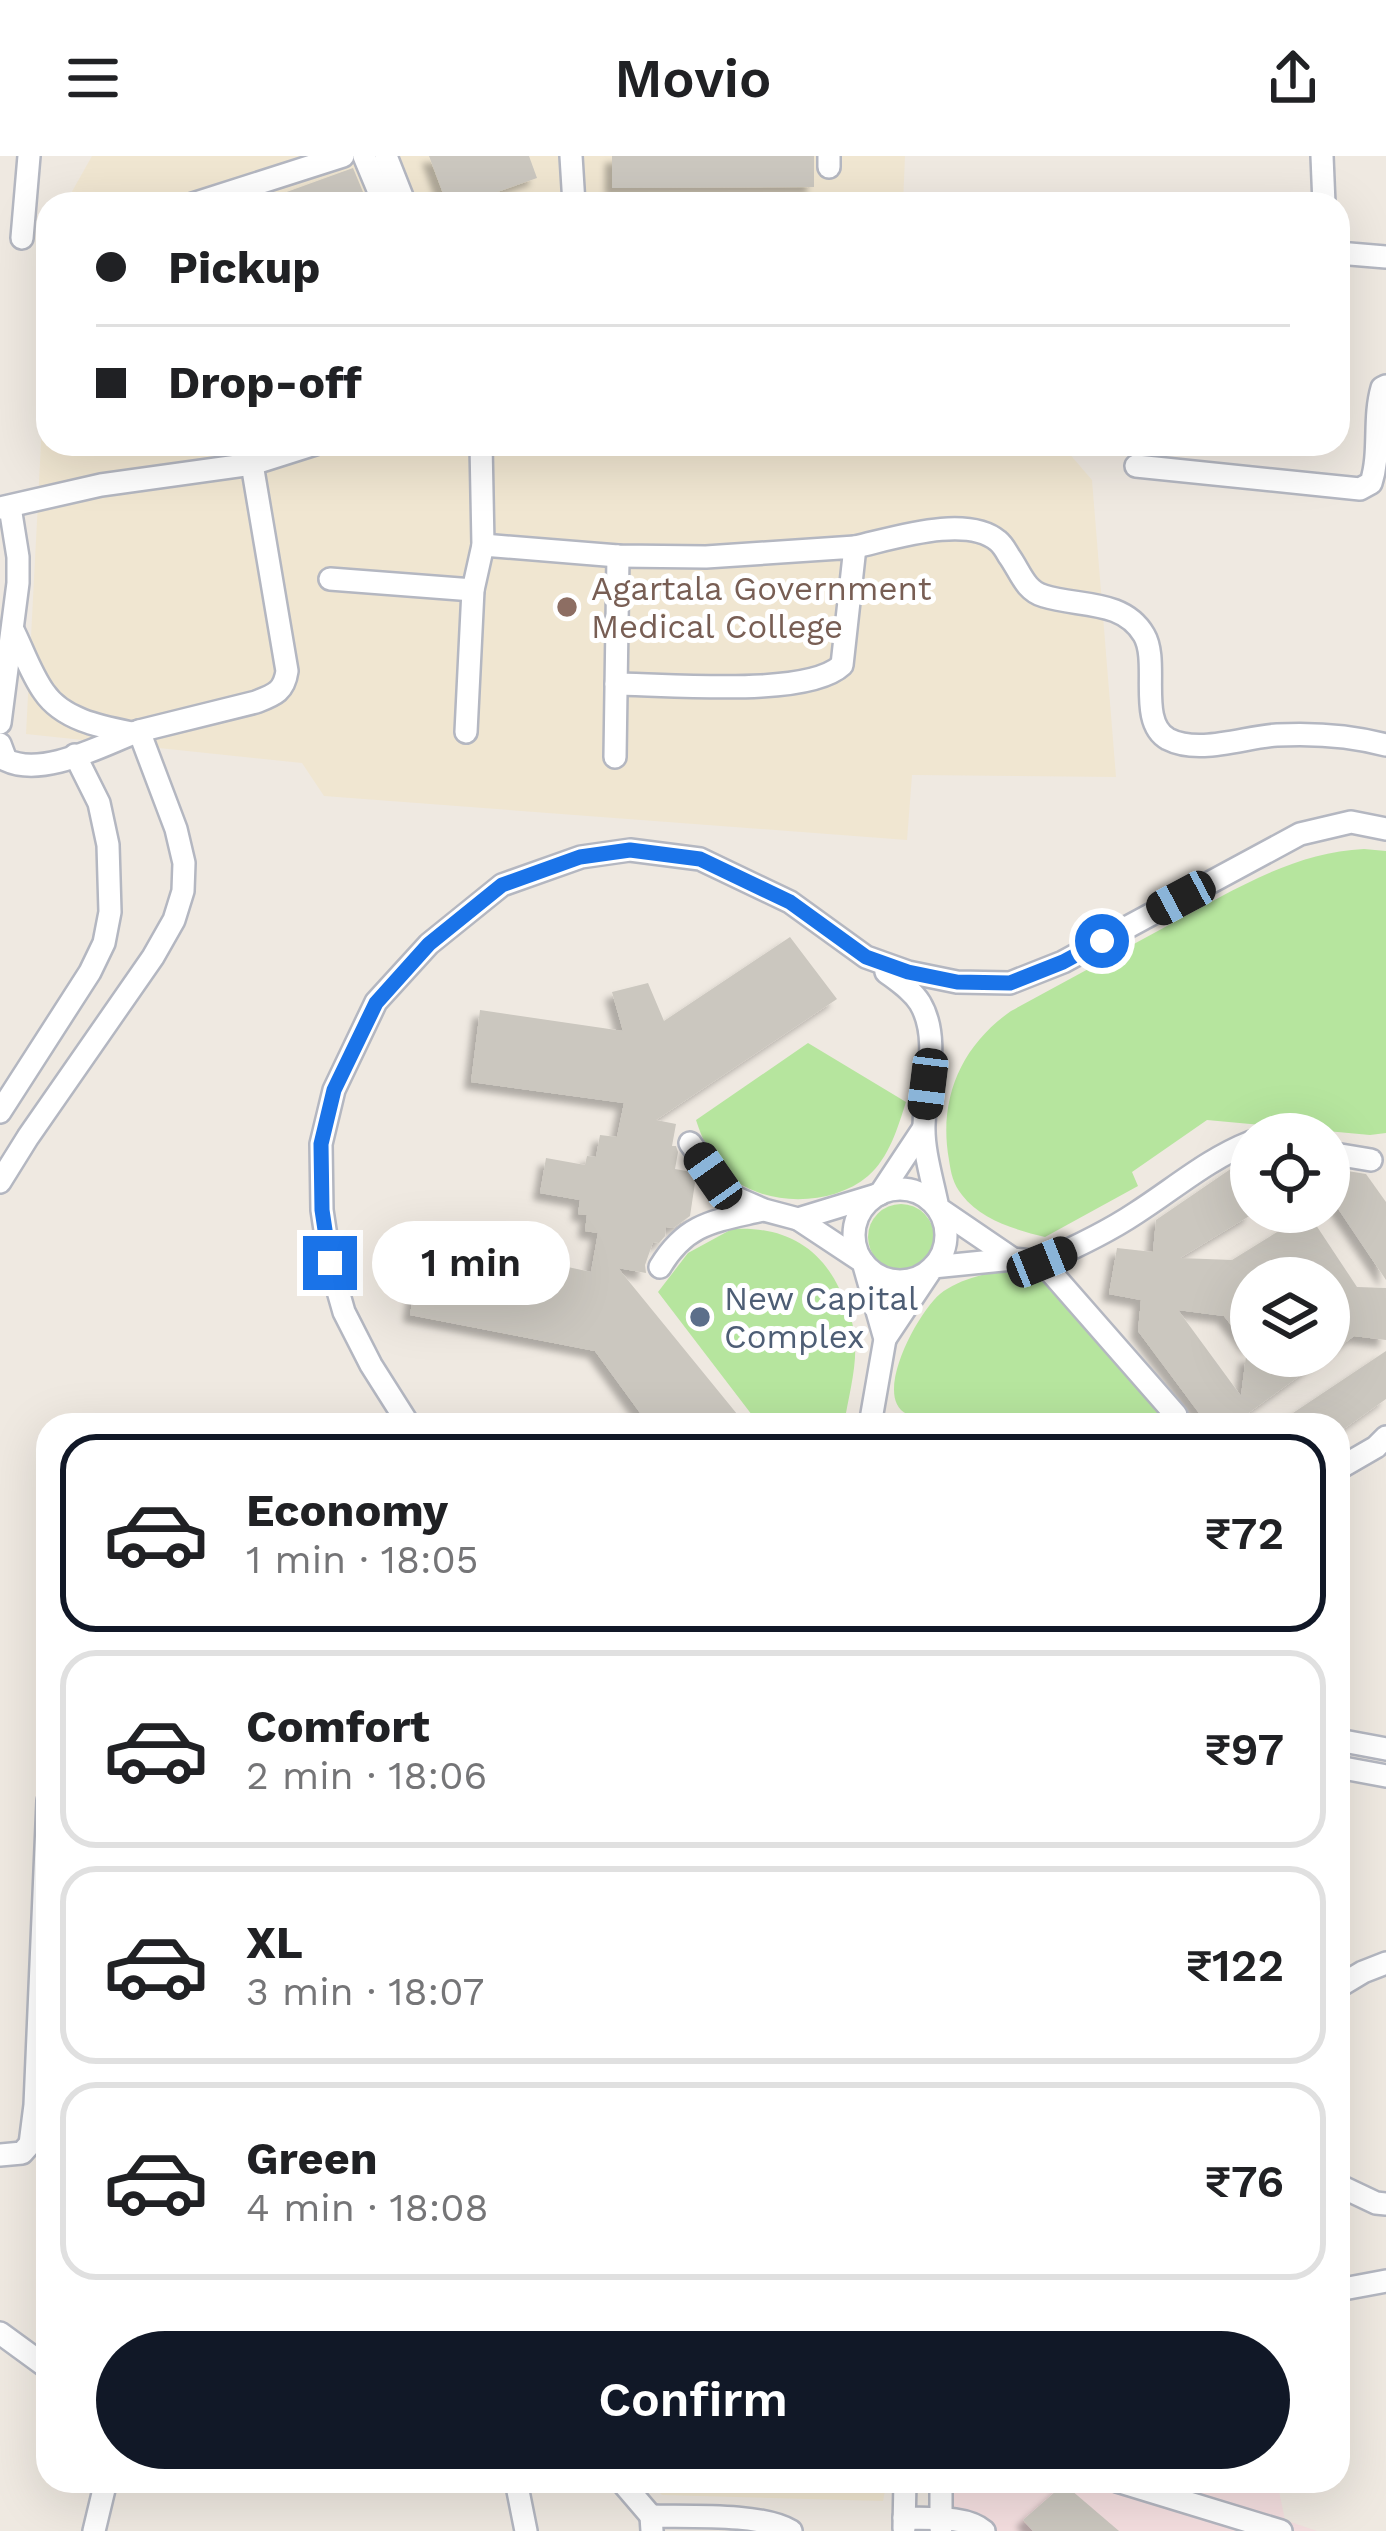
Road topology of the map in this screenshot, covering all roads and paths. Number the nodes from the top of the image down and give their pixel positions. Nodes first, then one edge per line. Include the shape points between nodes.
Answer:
1 (28, 156) edge
2 (343, 156) edge
3 (364, 156) edge
4 (386, 156) edge
5 (571, 156) edge
6 (1322, 156) edge
7 (230, 192) edge
8 (379, 192) edge
9 (400, 192) edge
10 (573, 192) edge
11 (1324, 192) edge
12 (22, 238) dead end
13 (1350, 254) edge
14 (1386, 257) edge
15 (1386, 386) edge
16 (277, 456) edge
17 (481, 456) edge
18 (252, 464) junction
19 (1136, 466) dead end
20 (5, 508) edge
21 (483, 544) junction
22 (855, 547) junction
23 (619, 556) junction
24 (330, 579) dead end
25 (473, 590) junction
26 (13, 630) junction
27 (616, 684) junction
28 (0, 723) edge
29 (136, 732) junction
30 (466, 733) dead end
31 (0, 744) edge
32 (1386, 745) edge
33 (75, 755) junction
34 (615, 757) dead end
35 (1386, 830) edge
36 (866, 957) junction
37 (0, 1112) edge
38 (923, 1129) junction
39 (690, 1143) dead end
40 (1230, 1151) edge
41 (1350, 1157) edge
42 (1381, 1162) edge
43 (0, 1182) edge
44 (880, 1193) junction
45 (938, 1208) junction
46 (764, 1210) junction
47 (798, 1219) junction
48 (1013, 1259) junction
49 (862, 1262) junction
50 (1042, 1262) junction
51 (660, 1267) dead end
52 (934, 1268) junction
53 (885, 1339) junction
54 (401, 1413) edge
55 (872, 1413) edge
56 (1174, 1413) edge
57 (1386, 1438) edge
58 (1350, 1462) edge
59 (1350, 1742) edge
60 (1386, 1749) edge
61 (1350, 1769) edge
62 (1386, 1776) edge
63 (1386, 1963) edge
64 (1350, 1980) edge
65 (36, 2062) edge
66 (25, 2150) junction
67 (36, 2153) edge
68 (0, 2155) edge
69 (1350, 2191) edge
70 (1386, 2204) edge
71 (1386, 2282) edge
72 (1350, 2288) edge
73 (0, 2333) edge
74 (36, 2359) edge
75 (103, 2493) edge
76 (518, 2493) edge
77 (630, 2493) edge
78 (905, 2493) edge
79 (941, 2493) edge
80 (1156, 2493) edge
81 (1199, 2506) junction
82 (651, 2523) edge
83 (904, 2524) edge
84 (941, 2525) edge
85 (94, 2531) edge
86 (526, 2531) edge
87 (791, 2531) edge
88 (984, 2531) edge
89 (1197, 2531) edge
90 (1280, 2531) edge

1 - 12 street
2 - 7 street
3 - 8 street
4 - 9 street
5 - 10 street
6 - 11 street
13 - 14 street
15 - 19 street via 1376,468 1360,489
16 - 18 street
17 - 21 street
18 - 20 street
18 - 29 street via 285,684 256,703
20 - 26 street via 18,557
21 - 23 street
21 - 25 street
22 - 23 street
22 - 27 street via 842,665 834,673 767,686
22 - 32 street via 936,530 977,531 998,541 1040,596 1114,608 1146,637 1152,716 1173,742 1346,734
23 - 27 street
24 - 25 street
25 - 30 street
26 - 28 street
26 - 29 street via 57,706 100,727
27 - 34 street
29 - 33 street
29 - 43 street via 176,830 183,892 153,957
31 - 33 street via 6,760 31,767
33 - 37 street via 108,844 104,943
35 - 36 street via 1351,822 1300,834 1010,983 957,982
36 - 38 street via 907,988 927,1022
36 - 54 street via 790,902 700,859 630,850 580,857 502,885 429,944 376,1003 334,1090 321,1144 322,1210 344,1312
38 - 44 street
38 - 45 street
39 - 46 street via 734,1197
40 - 50 street
41 - 42 street
44 - 45 street via 912,1190
44 - 47 street
44 - 49 street via 858,1216
45 - 48 street
45 - 52 street via 946,1238
46 - 47 street
46 - 51 street via 704,1224
47 - 49 street
48 - 50 street
48 - 52 street
49 - 52 street via 889,1280
49 - 53 street
50 - 56 street
52 - 53 street
53 - 55 street
57 - 58 street
59 - 60 street
61 - 62 street
63 - 64 street
65 - 66 street
66 - 67 street
66 - 68 street
69 - 70 street
71 - 72 street
73 - 74 street
75 - 85 street
76 - 86 street
77 - 82 street
78 - 83 street
79 - 84 street
80 - 81 street
81 - 89 street
81 - 90 street
82 - 87 street via 758,2521
83 - 84 street
84 - 88 street

